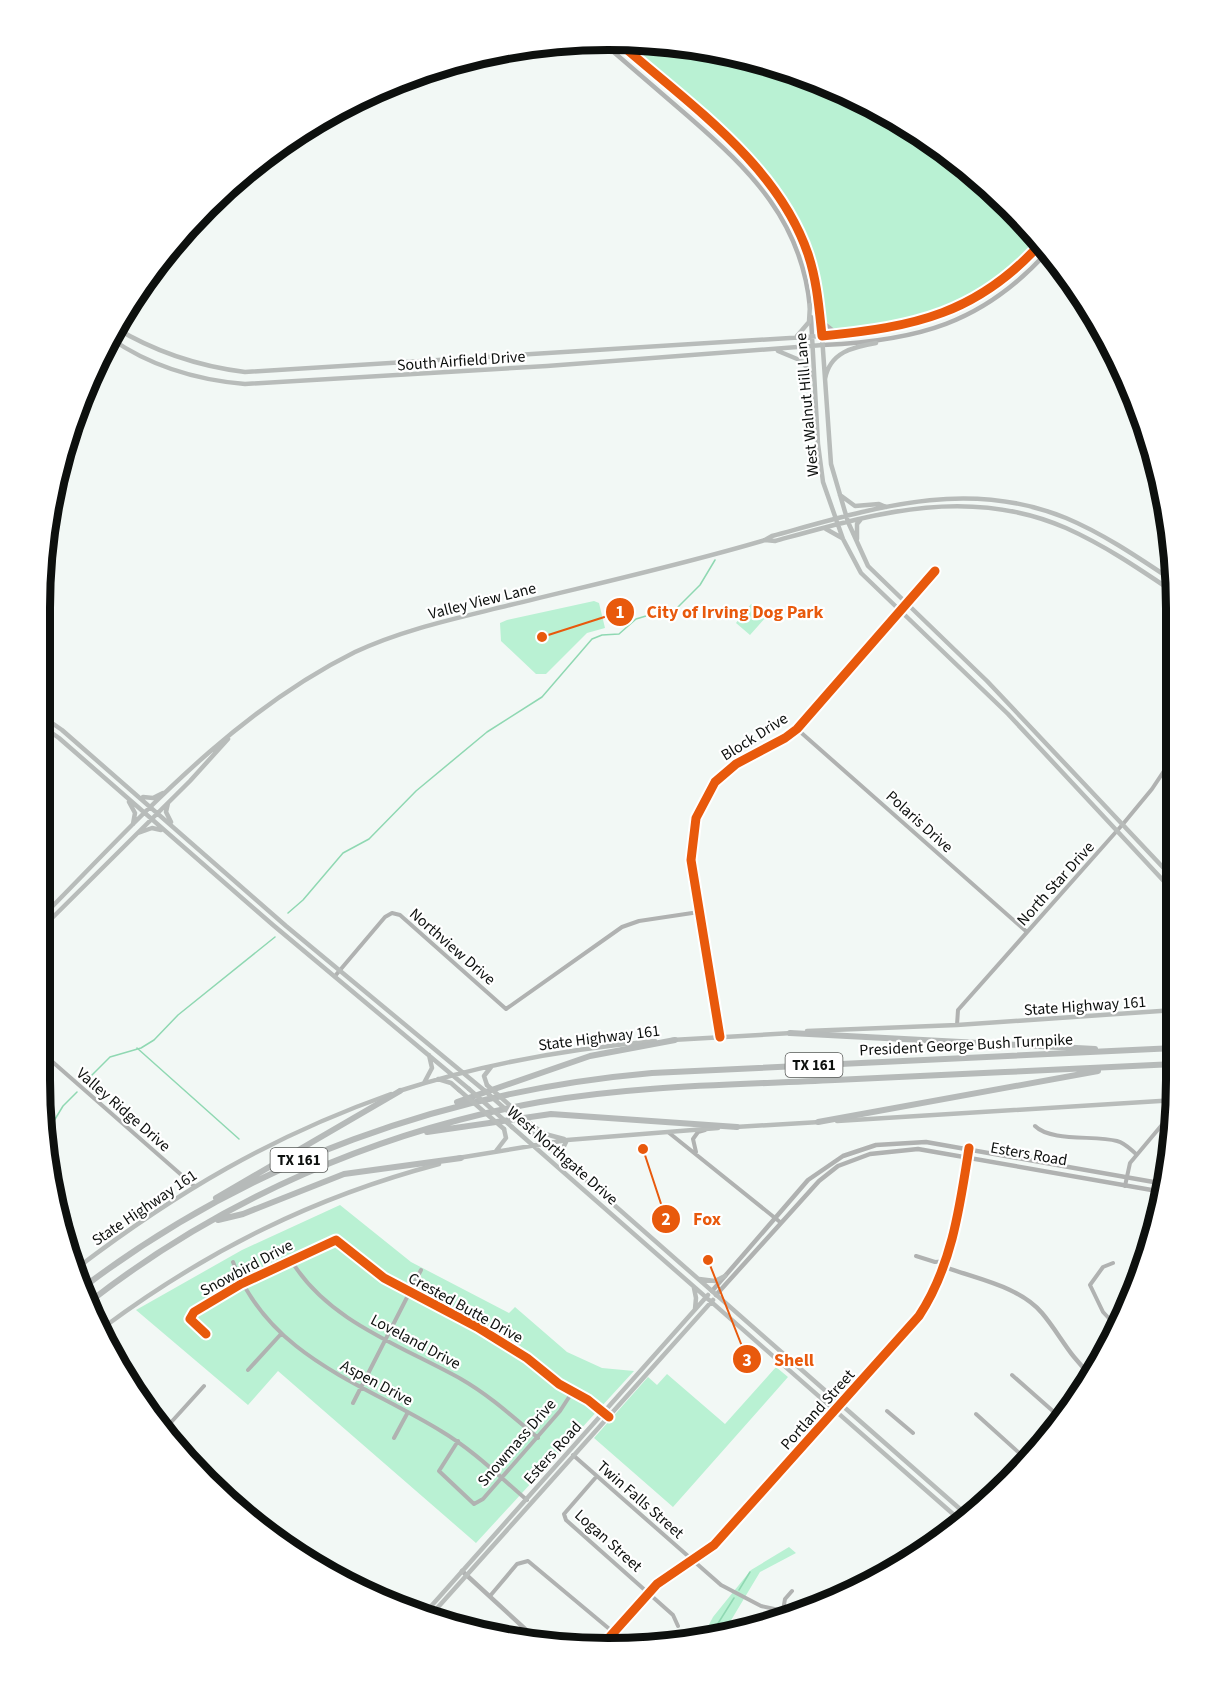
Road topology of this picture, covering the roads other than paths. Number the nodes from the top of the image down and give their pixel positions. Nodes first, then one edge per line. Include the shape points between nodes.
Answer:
1 (611, 50) edge
2 (628, 51) edge
3 (665, 83) junction
4 (658, 91) junction
5 (771, 183) junction
6 (764, 189) junction
7 (1035, 249) edge
8 (1042, 257) edge
9 (810, 305) junction
10 (820, 319) junction
11 (910, 324) junction
12 (122, 332) edge
13 (837, 334) junction
14 (914, 335) junction
15 (797, 336) junction
16 (812, 336) junction
17 (822, 336) junction
18 (117, 342) edge
19 (876, 343) junction
20 (823, 345) junction
21 (813, 346) junction
22 (770, 350) junction
23 (327, 369) junction
24 (328, 381) junction
25 (814, 381) junction
26 (824, 388) junction
27 (838, 493) junction
28 (886, 507) junction
29 (846, 515) junction
30 (835, 518) junction
31 (862, 518) junction
32 (848, 522) junction
33 (837, 525) junction
34 (823, 528) junction
35 (843, 539) junction
36 (765, 540) junction
37 (859, 550) junction
38 (935, 571) dead end
39 (1165, 576) edge
40 (1165, 587) edge
41 (905, 605) junction
42 (900, 611) junction
43 (1011, 706) junction
44 (1005, 711) junction
45 (50, 722) edge
46 (797, 729) junction
47 (50, 733) edge
48 (230, 736) junction
49 (1061, 759) junction
50 (1055, 765) junction
51 (1166, 769) edge
52 (170, 789) junction
53 (139, 796) junction
54 (126, 797) junction
55 (168, 803) junction
56 (152, 807) junction
57 (157, 812) junction
58 (145, 814) junction
59 (150, 819) junction
60 (1124, 824) junction
61 (132, 826) junction
62 (164, 831) junction
63 (1117, 831) junction
64 (135, 834) junction
65 (180, 834) junction
66 (1166, 870) edge
67 (1166, 883) edge
68 (245, 890) junction
69 (239, 896) junction
70 (50, 909) edge
71 (699, 912) junction
72 (50, 921) edge
73 (1027, 932) junction
74 (340, 971) junction
75 (335, 976) junction
76 (1166, 1011) edge
77 (957, 1025) junction
78 (790, 1033) junction
79 (720, 1037) junction
80 (675, 1040) junction
81 (1166, 1048) edge
82 (1120, 1051) junction
83 (429, 1055) junction
84 (50, 1060) edge
85 (496, 1064) junction
86 (1166, 1064) edge
87 (1120, 1067) junction
88 (462, 1071) junction
89 (452, 1074) junction
90 (437, 1079) junction
91 (423, 1084) junction
92 (400, 1091) junction
93 (1165, 1101) edge
94 (433, 1112) junction
95 (818, 1122) junction
96 (1165, 1122) edge
97 (1035, 1126) dead end
98 (736, 1127) junction
99 (710, 1128) junction
100 (663, 1131) junction
101 (409, 1135) junction
102 (567, 1140) junction
103 (544, 1144) junction
104 (533, 1145) junction
105 (969, 1148) junction
106 (496, 1151) junction
107 (696, 1153) junction
108 (1136, 1154) junction
109 (843, 1156) junction
110 (968, 1157) junction
111 (461, 1158) junction
112 (847, 1162) junction
113 (570, 1166) junction
114 (1127, 1177) junction
115 (1157, 1183) edge
116 (194, 1186) junction
117 (1125, 1186) junction
118 (1155, 1191) edge
119 (193, 1214) junction
120 (774, 1218) junction
121 (209, 1222) junction
122 (780, 1222) junction
123 (340, 1242) joint
124 (657, 1245) junction
125 (652, 1250) junction
126 (916, 1256) dead end
127 (291, 1260) junction
128 (946, 1261) junction
129 (233, 1262) dead end
130 (1113, 1263) dead end
131 (81, 1265) edge
132 (945, 1267) junction
133 (422, 1270) dead end
134 (725, 1276) junction
135 (697, 1279) junction
136 (89, 1284) edge
137 (241, 1284) junction
138 (693, 1286) junction
139 (712, 1291) junction
140 (409, 1293) junction
141 (716, 1295) junction
142 (94, 1298) edge
143 (708, 1300) junction
144 (694, 1311) junction
145 (1111, 1321) edge
146 (107, 1325) edge
147 (206, 1334) dead end
148 (280, 1334) junction
149 (386, 1339) junction
150 (779, 1350) junction
151 (775, 1358) junction
152 (1085, 1369) edge
153 (248, 1370) dead end
154 (1012, 1375) dead end
155 (204, 1386) dead end
156 (361, 1387) junction
157 (573, 1391) junction
158 (353, 1403) dead end
159 (842, 1405) junction
160 (836, 1411) junction
161 (888, 1411) dead end
162 (408, 1412) junction
163 (604, 1413) junction
164 (976, 1414) dead end
165 (1055, 1414) edge
166 (609, 1417) junction
167 (169, 1424) edge
168 (913, 1432) dead end
169 (394, 1438) dead end
170 (538, 1438) junction
171 (458, 1441) junction
172 (569, 1452) junction
173 (895, 1452) junction
174 (1021, 1455) edge
175 (574, 1456) junction
176 (890, 1459) junction
177 (597, 1476) junction
178 (501, 1477) junction
179 (526, 1499) junction
180 (531, 1504) junction
181 (962, 1511) edge
182 (955, 1516) edge
183 (692, 1560) junction
184 (462, 1571) junction
185 (467, 1575) junction
186 (792, 1591) dead end
187 (649, 1592) junction
188 (490, 1596) junction
189 (428, 1608) edge
190 (783, 1609) edge
191 (435, 1610) edge
192 (776, 1612) edge
193 (678, 1626) dead end
194 (528, 1632) edge
195 (614, 1632) junction
196 (609, 1638) edge

1 - 4 street, West Walnut Hill Lane
2 - 3 street, West Walnut Hill Lane
3 - 4 street
3 - 5 street, West Walnut Hill Lane via 739,148
4 - 6 street, West Walnut Hill Lane via 731,154
5 - 6 street
5 - 10 street, West Walnut Hill Lane via 787,207 808,255
6 - 9 street, West Walnut Hill Lane via 790,234
7 - 11 street via 982,294 952,310
8 - 14 street via 984,306
9 - 15 main road via 809,322
9 - 16 street, West Walnut Hill Lane
10 - 13 street
10 - 17 street, West Walnut Hill Lane
11 - 13 street
11 - 14 street
12 - 23 main road, South Airfield Drive via 154,350 207,366 245,372
13 - 17 street
14 - 19 street
15 - 16 main road, South Airfield Drive
15 - 23 main road, South Airfield Drive
16 - 17 main road, South Airfield Drive
16 - 21 main road, West Walnut Hill Lane
17 - 20 main road, West Walnut Hill Lane
18 - 24 main road, South Airfield Drive via 172,370 222,382
19 - 20 street
19 - 26 main road via 850,348 839,355 828,369
20 - 21 main road, South Airfield Drive
20 - 26 main road, West Walnut Hill Lane
21 - 22 main road, South Airfield Drive
21 - 25 main road, West Walnut Hill Lane
22 - 24 main road, South Airfield Drive
22 - 25 main road via 798,358
23 - 24 main road
25 - 30 main road, West Walnut Hill Lane via 820,461
26 - 27 main road, West Walnut Hill Lane via 831,464
27 - 28 main road via 855,506
27 - 29 main road, West Walnut Hill Lane
28 - 29 main road, Valley View Lane
28 - 39 main road, Valley View Lane via 957,497 1030,507 1094,531
29 - 30 main road, Valley View Lane
29 - 32 main road, West Walnut Hill Lane
30 - 33 main road, West Walnut Hill Lane
30 - 36 main road, Valley View Lane
31 - 32 main road, Valley View Lane
31 - 37 main road via 856,528
31 - 40 main road, Valley View Lane via 931,506 1011,512 1060,526 1090,540
32 - 33 main road, Valley View Lane
32 - 37 main road, West Walnut Hill Lane
33 - 34 main road, Valley View Lane
33 - 35 main road, West Walnut Hill Lane
34 - 35 main road
34 - 36 main road, Valley View Lane via 775,541
35 - 42 main road, West Walnut Hill Lane via 861,573
36 - 48 main road, Valley View Lane via 443,621 381,641 314,674
37 - 41 main road, West Walnut Hill Lane via 868,566
38 - 41 street, Block Drive
41 - 42 street, Block Drive
41 - 43 main road, West Walnut Hill Lane
42 - 44 main road, West Walnut Hill Lane
42 - 46 street, Block Drive
43 - 44 main road
43 - 49 main road, West Walnut Hill Lane
44 - 50 main road, West Walnut Hill Lane
45 - 53 main road, West Northgate Drive
46 - 71 street, Block Drive via 724,772 704,800 691,840
46 - 73 street, Polaris Drive
47 - 54 main road, West Northgate Drive
48 - 52 main road, Valley View Lane via 218,742
48 - 55 main road, Valley View Lane
49 - 50 main road
49 - 60 main road, West Walnut Hill Lane
50 - 63 main road, West Walnut Hill Lane
51 - 60 street, North Star Drive
52 - 53 main road via 153,798
52 - 56 main road, Valley View Lane
53 - 56 main road, West Northgate Drive
54 - 58 main road, West Northgate Drive
54 - 61 main road via 135,813
55 - 57 main road, Valley View Lane
55 - 65 main road via 167,816
56 - 57 main road, West Northgate Drive
56 - 58 main road, Valley View Lane
57 - 59 main road, Valley View Lane
57 - 65 main road, West Northgate Drive
58 - 59 main road, West Northgate Drive
58 - 61 main road, Valley View Lane
59 - 62 main road, West Northgate Drive
59 - 64 main road, Valley View Lane
60 - 63 street, North Star Drive
60 - 66 main road, West Walnut Hill Lane
61 - 70 main road, Valley View Lane
62 - 64 main road via 152,828
62 - 69 main road, West Northgate Drive
63 - 67 main road, West Walnut Hill Lane
63 - 73 street, North Star Drive
64 - 72 main road, Valley View Lane
65 - 68 main road, West Northgate Drive
68 - 69 main road
68 - 74 main road, West Northgate Drive
69 - 75 main road, West Northgate Drive
71 - 74 street, Northview Drive via 622,927 506,1009 400,915 392,913
71 - 79 street, Block Drive
73 - 77 street, North Star Drive via 958,1010
74 - 75 street, Northview Drive
74 - 88 main road, West Northgate Drive
75 - 83 main road, West Northgate Drive
76 - 77 main road, State Highway 161
77 - 78 main road, State Highway 161
78 - 79 main road, State Highway 161
78 - 82 highway
79 - 80 main road, State Highway 161
80 - 85 main road, State Highway 161 via 602,1046
80 - 94 highway via 590,1056
81 - 82 highway, President George Bush Turnpike / TX 161
82 - 94 highway, President George Bush Turnpike / TX 161 via 633,1074 543,1086
83 - 89 main road, West Northgate Drive
83 - 91 main road via 432,1068
84 - 116 street, Valley Ridge Drive
85 - 88 main road, State Highway 161
85 - 102 main road, bridge via 484,1076 487,1085 545,1134
86 - 87 highway, President George Bush Turnpike / TX 161
87 - 95 highway
87 - 101 highway, President George Bush Turnpike / TX 161 via 621,1091 519,1106
88 - 89 main road, State Highway 161
88 - 103 main road, West Northgate Drive, bridge
89 - 90 main road, State Highway 161
89 - 104 main road, West Northgate Drive, bridge
90 - 91 main road, State Highway 161
90 - 106 main road, bridge via 451,1083 504,1129 506,1138
91 - 92 main road, State Highway 161
92 - 116 main road, State Highway 161 via 293,1133
92 - 119 highway via 231,1187
93 - 95 main road
94 - 119 highway, President George Bush Turnpike / TX 161 via 297,1161
95 - 98 main road
96 - 108 street
97 - 108 street via 1051,1134 1117,1141
98 - 99 main road
98 - 101 highway via 551,1114
99 - 100 main road
99 - 107 street via 698,1132 693,1139
100 - 102 main road
100 - 107 street
101 - 121 highway, President George Bush Turnpike / TX 161 via 296,1178
102 - 103 main road
102 - 113 main road via 562,1150
103 - 104 main road
103 - 113 main road, West Northgate Drive
104 - 106 main road
104 - 125 main road, West Northgate Drive
105 - 109 street, Esters Road via 908,1141 876,1145
105 - 110 street, Portland Street
105 - 114 street, Esters Road
106 - 111 main road
107 - 120 street
108 - 114 street
109 - 112 street
109 - 120 street, Esters Road via 808,1180
110 - 112 street, Esters Road via 918,1149 870,1154
110 - 117 street, Esters Road
110 - 128 street, Portland Street
111 - 121 highway via 344,1174 243,1214
111 - 146 main road via 321,1202 249,1234 156,1288
112 - 122 street, Esters Road via 819,1180
113 - 124 main road, West Northgate Drive
114 - 115 street, Esters Road
114 - 117 street
116 - 131 main road, State Highway 161
117 - 118 street, Esters Road
119 - 136 highway, President George Bush Turnpike / TX 161
120 - 122 street
120 - 134 street, Esters Road
121 - 142 highway, President George Bush Turnpike / TX 161
122 - 141 street, Esters Road
123 - 127 street, Snowbird Drive via 332,1241
123 - 140 street, Crested Butte Drive
124 - 125 main road
124 - 135 main road, West Northgate Drive
125 - 138 main road, West Northgate Drive
126 - 128 street
127 - 137 street, Snowbird Drive
127 - 149 street, Loveland Drive via 299,1274 326,1300
128 - 132 street, Portland Street
129 - 137 street, Aspen Drive
130 - 145 street via 1103,1266 1090,1285
132 - 152 street via 1030,1301
132 - 159 street, Portland Street via 936,1291 915,1322
133 - 140 street
134 - 135 main road via 715,1281
134 - 139 street, Esters Road
135 - 139 main road, West Northgate Drive
137 - 147 street, Snowbird Drive via 194,1311 192,1322
137 - 148 street, Aspen Drive
138 - 143 main road, West Northgate Drive
138 - 144 main road
139 - 141 main road, West Northgate Drive
139 - 143 main road, Esters Road
140 - 149 street
140 - 157 street, Crested Butte Drive via 497,1338
141 - 143 main road, Esters Road
141 - 150 main road, West Northgate Drive
143 - 144 main road, Esters Road
143 - 151 main road, West Northgate Drive
143 - 166 main road, Esters Road
144 - 163 main road, Esters Road
148 - 153 street
148 - 156 street, Aspen Drive via 325,1368
149 - 156 street
149 - 170 street, Loveland Drive via 463,1380
150 - 151 main road
150 - 159 main road, West Northgate Drive
151 - 160 main road, West Northgate Drive
154 - 165 street
155 - 167 street
156 - 158 street
156 - 162 street, Aspen Drive
157 - 163 street, Crested Butte Drive
157 - 170 street, Snowmass Drive
159 - 160 street, Portland Street
159 - 173 main road, West Northgate Drive
160 - 176 main road, West Northgate Drive
160 - 183 street, Portland Street via 714,1545
161 - 168 street
162 - 169 street
162 - 171 street, Aspen Drive
163 - 166 street, Crested Butte Drive
163 - 172 main road, Esters Road
164 - 174 street
166 - 175 main road, Esters Road
170 - 178 street, Snowmass Drive
171 - 178 street, Aspen Drive
171 - 178 street, Snowmass Drive via 439,1471 474,1504
172 - 175 street, Twin Falls Street
172 - 179 main road, Esters Road
173 - 176 main road
173 - 181 main road, West Northgate Drive
175 - 177 street, Twin Falls Street
175 - 180 main road, Esters Road
176 - 182 main road, West Northgate Drive
177 - 183 street, Twin Falls Street
177 - 187 street, Logan Street via 564,1514 566,1520
178 - 179 street, Aspen Drive
179 - 180 street, Aspen Drive
179 - 184 main road, Esters Road
180 - 185 main road, Esters Road
183 - 187 street, Portland Street
183 - 192 street, Twin Falls Street via 721,1585
184 - 185 street
184 - 189 main road, Esters Road
185 - 188 street
185 - 191 main road, Esters Road
186 - 190 street
187 - 193 street via 673,1615
187 - 195 street, Portland Street
188 - 194 street
188 - 195 street via 517,1564 528,1561
195 - 196 street, Portland Street

